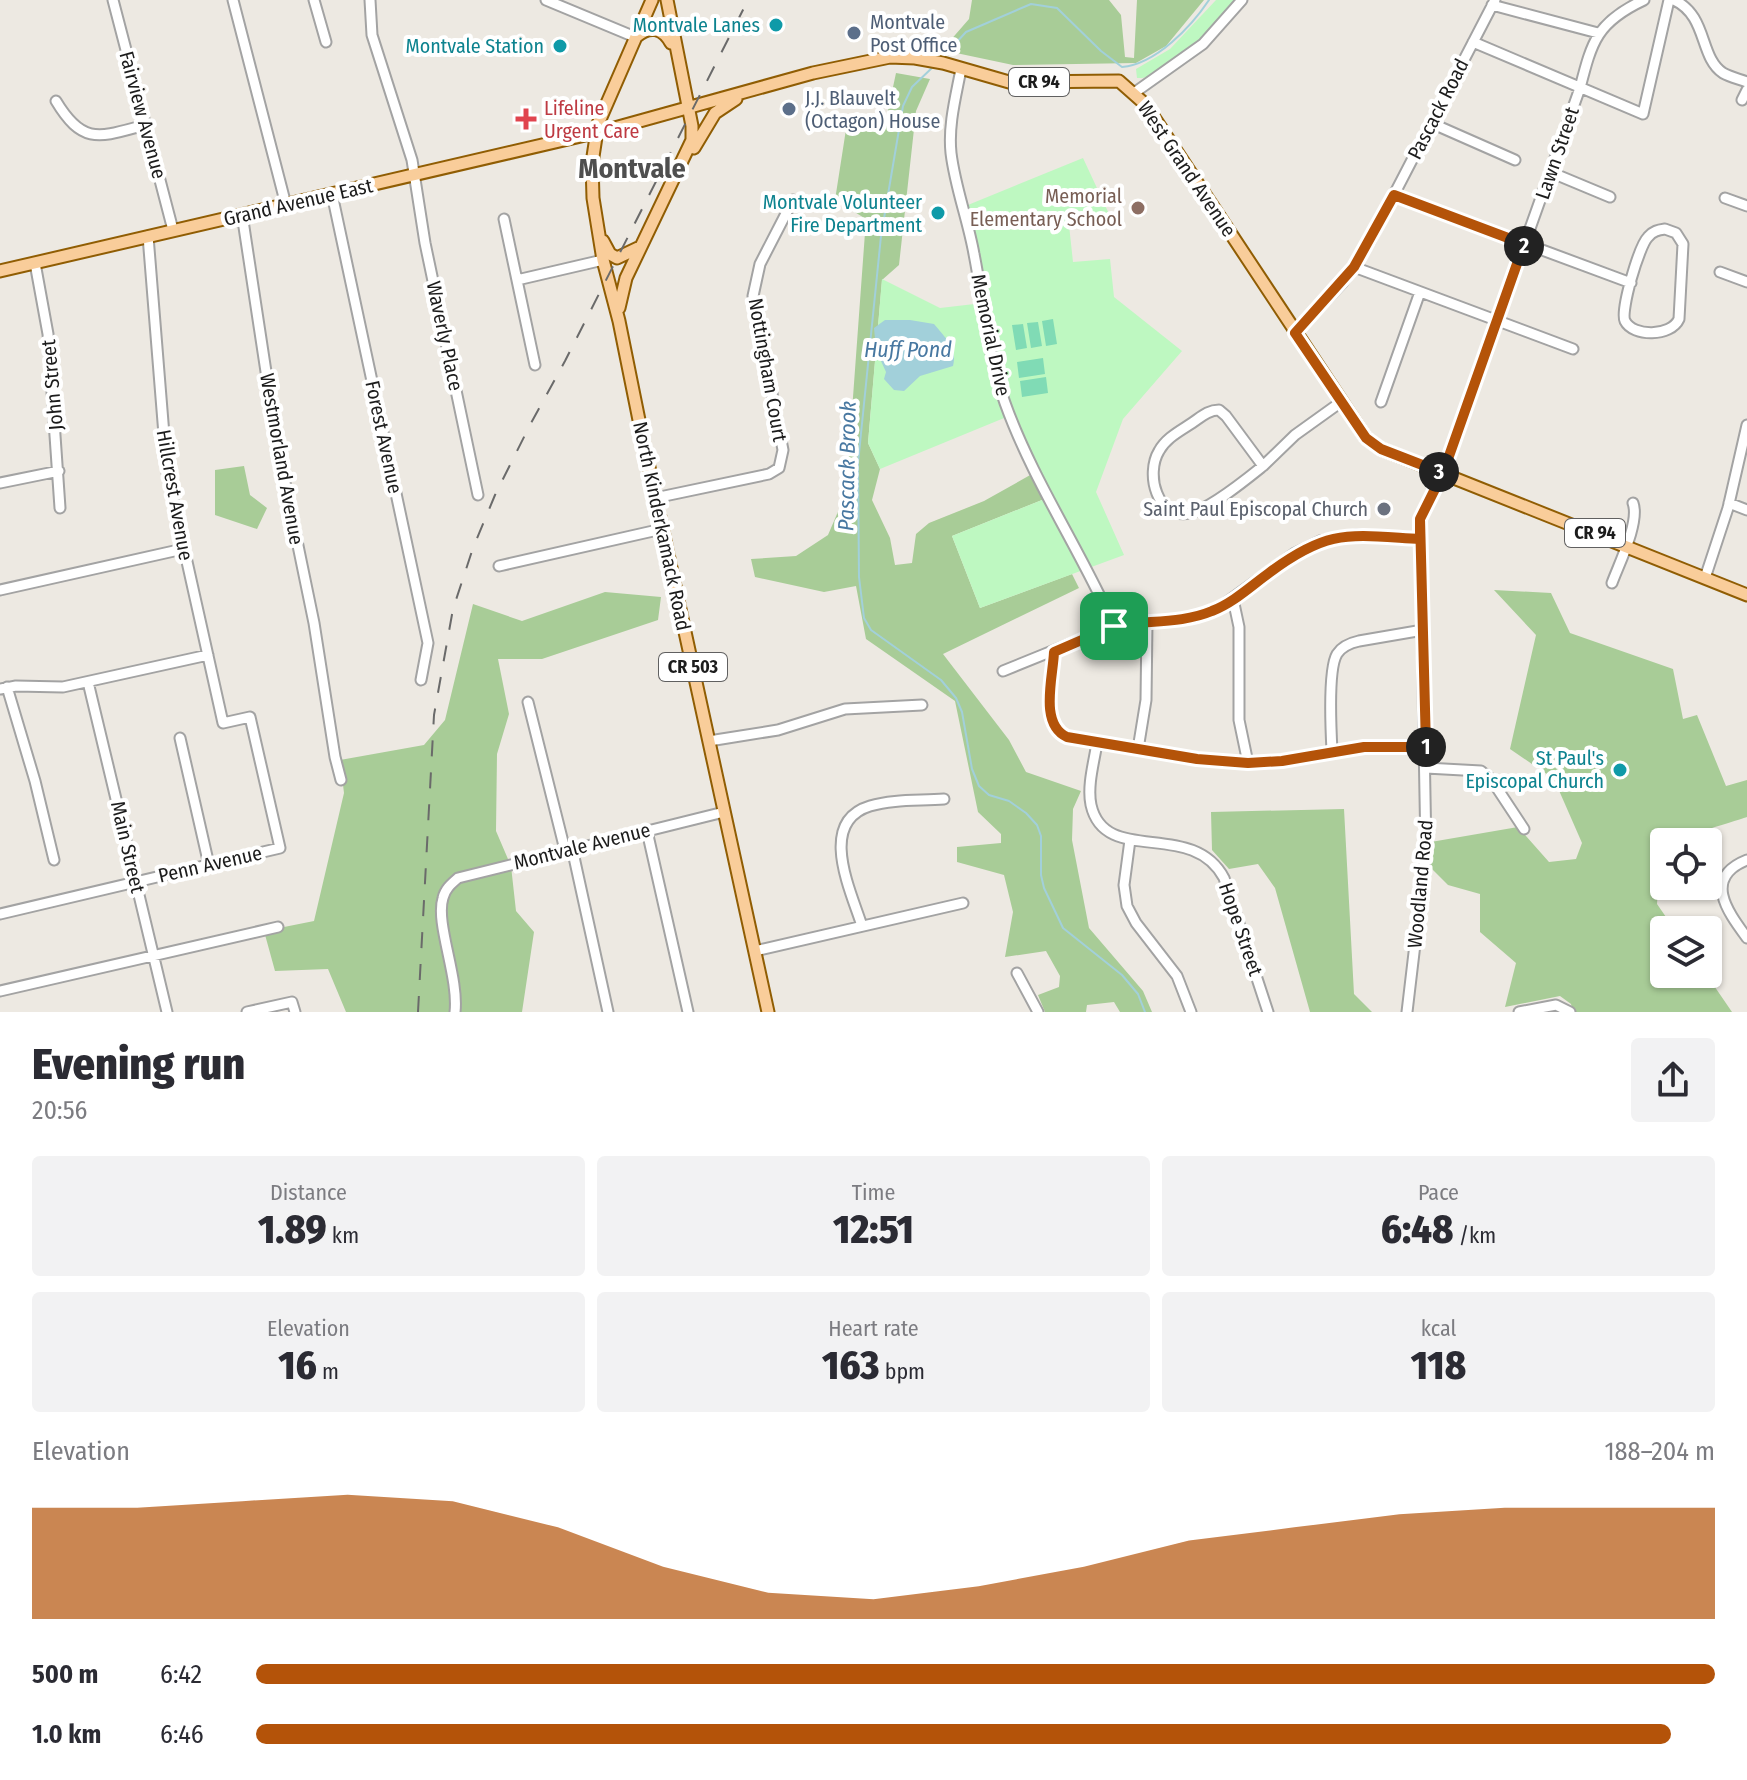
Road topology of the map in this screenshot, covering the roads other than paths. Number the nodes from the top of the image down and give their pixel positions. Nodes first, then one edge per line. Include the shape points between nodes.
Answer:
1 (113, 0) edge
2 (233, 0) edge
3 (314, 0) edge
4 (370, 0) edge
5 (546, 0) edge
6 (652, 0) edge
7 (667, 0) edge
8 (1242, 0) edge
9 (1644, 0) edge
10 (1671, 0) edge
11 (1493, 3) edge
12 (1598, 33) junction
13 (635, 37) junction
14 (326, 42) dead end
15 (1473, 42) junction
16 (676, 54) junction
17 (961, 69) junction
18 (1747, 82) edge
19 (1580, 88) junction
20 (749, 90) junction
21 (1747, 90) edge
22 (1134, 93) junction
23 (1742, 100) dead end
24 (56, 101) dead end
25 (688, 106) junction
26 (1431, 123) junction
27 (145, 125) junction
28 (596, 132) junction
29 (683, 160) junction
30 (1515, 160) dead end
31 (1550, 172) junction
32 (414, 176) junction
33 (332, 194) junction
34 (1394, 195) junction
35 (1610, 197) dead end
36 (1725, 198) dead end
37 (793, 200) dead end
38 (286, 205) junction
39 (1747, 206) edge
40 (242, 214) junction
41 (596, 217) junction
42 (504, 219) dead end
43 (173, 230) junction
44 (148, 236) junction
45 (1524, 244) junction
46 (640, 246) junction
47 (617, 258) junction
48 (603, 260) junction
49 (35, 263) junction
50 (1354, 267) junction
51 (0, 271) edge
52 (1720, 272) dead end
53 (517, 280) junction
54 (1747, 282) edge
55 (1631, 283) junction
56 (1420, 292) junction
57 (619, 321) junction
58 (1497, 321) junction
59 (1295, 333) junction
60 (1573, 349) dead end
61 (535, 365) dead end
62 (1341, 402) junction
63 (1381, 402) dead end
64 (1747, 425) edge
65 (1263, 466) junction
66 (59, 471) junction
67 (1443, 473) junction
68 (0, 483) edge
69 (478, 495) dead end
70 (655, 498) junction
71 (1633, 503) dead end
72 (1729, 503) junction
73 (60, 508) dead end
74 (1747, 510) edge
75 (662, 529) junction
76 (1420, 539) junction
77 (1626, 546) junction
78 (183, 549) junction
79 (499, 566) dead end
80 (1705, 578) junction
81 (1612, 583) dead end
82 (0, 590) edge
83 (1747, 595) edge
84 (1233, 599) junction
85 (1147, 622) junction
86 (1114, 626) junction
87 (1423, 630) junction
88 (1054, 652) junction
89 (208, 655) junction
90 (1003, 671) dead end
91 (421, 680) dead end
92 (88, 682) junction
93 (4, 688) edge
94 (528, 702) dead end
95 (922, 705) dead end
96 (180, 738) dead end
97 (709, 741) junction
98 (1097, 743) junction
99 (1426, 747) junction
100 (1138, 749) junction
101 (1332, 751) junction
102 (1248, 763) junction
103 (1426, 768) junction
104 (341, 780) dead end
105 (944, 799) dead end
106 (724, 812) junction
107 (1524, 829) dead end
108 (647, 831) junction
109 (1130, 840) junction
110 (280, 848) joint
111 (569, 849) junction
112 (54, 860) dead end
113 (1747, 860) edge
114 (209, 865) junction
115 (136, 882) junction
116 (963, 903) dead end
117 (0, 914) edge
118 (862, 926) junction
119 (278, 927) dead end
120 (1747, 938) edge
121 (755, 951) junction
122 (154, 956) junction
123 (1017, 973) dead end
124 (0, 991) edge
125 (294, 1007) edge
126 (167, 1012) edge
127 (247, 1012) edge
128 (455, 1012) edge
129 (608, 1012) edge
130 (688, 1012) edge
131 (768, 1012) edge
132 (1038, 1012) edge
133 (1191, 1012) edge
134 (1268, 1012) edge
135 (1407, 1012) edge
136 (1519, 1012) edge
137 (1570, 1012) edge

1 - 27 street, Fairview Avenue
2 - 38 street
3 - 14 street
4 - 32 street, Waverly Place via 371,31
5 - 13 street
6 - 13 main road, CR 503
7 - 16 main road, CR 503
8 - 22 street via 1203,44
9 - 12 street, Lawn Street
10 - 18 street via 1685,6 1696,21 1715,65
10 - 19 street via 1643,114
11 - 12 street
11 - 15 street, Pascack Road
12 - 19 street, Lawn Street
13 - 16 main road via 644,30 663,31
13 - 28 main road, CR 503
15 - 19 street
15 - 26 street, Pascack Road
16 - 25 main road, CR 503
17 - 20 main road, West Grand Avenue / CR 94 via 890,57
17 - 22 main road, West Grand Avenue / CR 94 via 1009,82 1111,80
17 - 86 street, Memorial Drive via 951,130 954,170 997,380 1035,470
19 - 31 street, Lawn Street
20 - 25 main road, West Grand Avenue / CR 94
20 - 29 main road via 715,113
21 - 23 street
22 - 59 main road, West Grand Avenue / CR 94
24 - 27 street via 77,130 91,136
25 - 28 main road, West Grand Avenue / CR 94
25 - 29 main road, CR 503 via 692,140
26 - 30 street
26 - 34 street, Pascack Road
27 - 43 street, Fairview Avenue
28 - 32 main road, Grand Avenue East / CR 94
28 - 41 main road, North Kinderkamack Road / CR 503
29 - 46 main road, CR 503
31 - 35 street
31 - 45 street, Lawn Street
32 - 33 main road, Grand Avenue East / CR 94
32 - 69 street, Waverly Place
33 - 38 main road, Grand Avenue East / CR 94
33 - 91 street, Forest Avenue via 428,643
34 - 45 street
34 - 50 street, Pascack Road
36 - 39 street
37 - 70 street, Nottingham Court via 760,264 753,296 782,462 769,474
38 - 40 main road, Grand Avenue East / CR 94
40 - 43 main road, Grand Avenue East / CR 94
40 - 104 street, Westmorland Avenue via 277,444
41 - 47 main road via 604,246
41 - 48 main road, North Kinderkamack Road / CR 503
42 - 53 street
43 - 44 main road, Grand Avenue East / CR 94
44 - 49 main road, Grand Avenue East / CR 94
44 - 78 street, Hillcrest Avenue via 163,444
45 - 55 street
45 - 58 street, Lawn Street
46 - 47 main road
46 - 57 main road, CR 503 via 621,292
47 - 48 main road
48 - 53 street
48 - 57 main road, North Kinderkamack Road / CR 503
49 - 51 main road, Grand Avenue East / CR 94
49 - 66 street, John Street via 48,334
50 - 56 street
50 - 59 street, Pascack Road
52 - 54 street
53 - 61 street
55 - 55 street via 1623,313 1626,324 1659,333 1673,328 1679,319 1684,258 1676,233 1665,229 1649,235
56 - 58 street
56 - 63 street
57 - 70 main road, North Kinderkamack Road / CR 503
58 - 60 street
58 - 67 street, Lawn Street
59 - 62 main road, West Grand Avenue / CR 94
62 - 65 street
62 - 67 main road, West Grand Avenue / CR 94 via 1373,444
64 - 72 street
65 - 65 street via 1190,514 1169,510 1156,493 1153,470 1160,447 1214,410 1226,416
66 - 68 street
66 - 73 street, John Street
67 - 76 street, Woodland Road via 1420,519
67 - 77 main road, CR 94
70 - 75 main road, North Kinderkamack Road / CR 503
71 - 77 street
72 - 74 street
72 - 80 street
75 - 79 street
75 - 97 main road, North Kinderkamack Road / CR 503
76 - 84 street via 1357,535 1320,541
76 - 87 street, Woodland Road
77 - 80 main road, CR 94
77 - 81 street
78 - 82 street
78 - 89 street, Hillcrest Avenue
80 - 83 main road, CR 94
84 - 85 street via 1195,617
84 - 102 street via 1239,627 1239,720
85 - 86 street
85 - 100 street via 1146,700
86 - 88 street
87 - 99 street, Woodland Road
87 - 101 street via 1359,641 1339,651
88 - 90 street
88 - 98 street via 1053,726 1067,737
89 - 92 street
89 - 110 street, Hillcrest Avenue via 223,723 250,717
92 - 93 street
92 - 115 street, Main Street
93 - 112 street
94 - 111 street
95 - 97 street via 845,709 778,730
96 - 114 street
97 - 106 main road, North Kinderkamack Road / CR 503
98 - 100 street
98 - 109 street, Hope Street via 1091,806 1105,828
99 - 101 street
99 - 103 street, Woodland Road
100 - 102 street
101 - 102 street
103 - 107 street via 1481,771
103 - 135 street, Woodland Road via 1426,851
105 - 118 street via 868,807 851,817 840,851
106 - 108 street, Montvale Avenue
106 - 121 main road, North Kinderkamack Road / CR 503
108 - 111 street, Montvale Avenue
108 - 130 street
109 - 133 street via 1127,906 1177,976
109 - 134 street, Hope Street via 1190,847 1219,869
110 - 114 street, Penn Avenue
111 - 128 street, Montvale Avenue via 465,875 446,891 441,910 454,972
111 - 129 street
113 - 120 street via 1728,874 1722,895 1726,910
114 - 115 street, Penn Avenue
115 - 117 street, Penn Avenue
115 - 122 street, Main Street
116 - 118 street
118 - 121 street
119 - 122 street
121 - 131 main road, North Kinderkamack Road / CR 503
122 - 124 street
122 - 126 street, Main Street
123 - 132 street
125 - 127 street
136 - 137 street via 1556,1005

